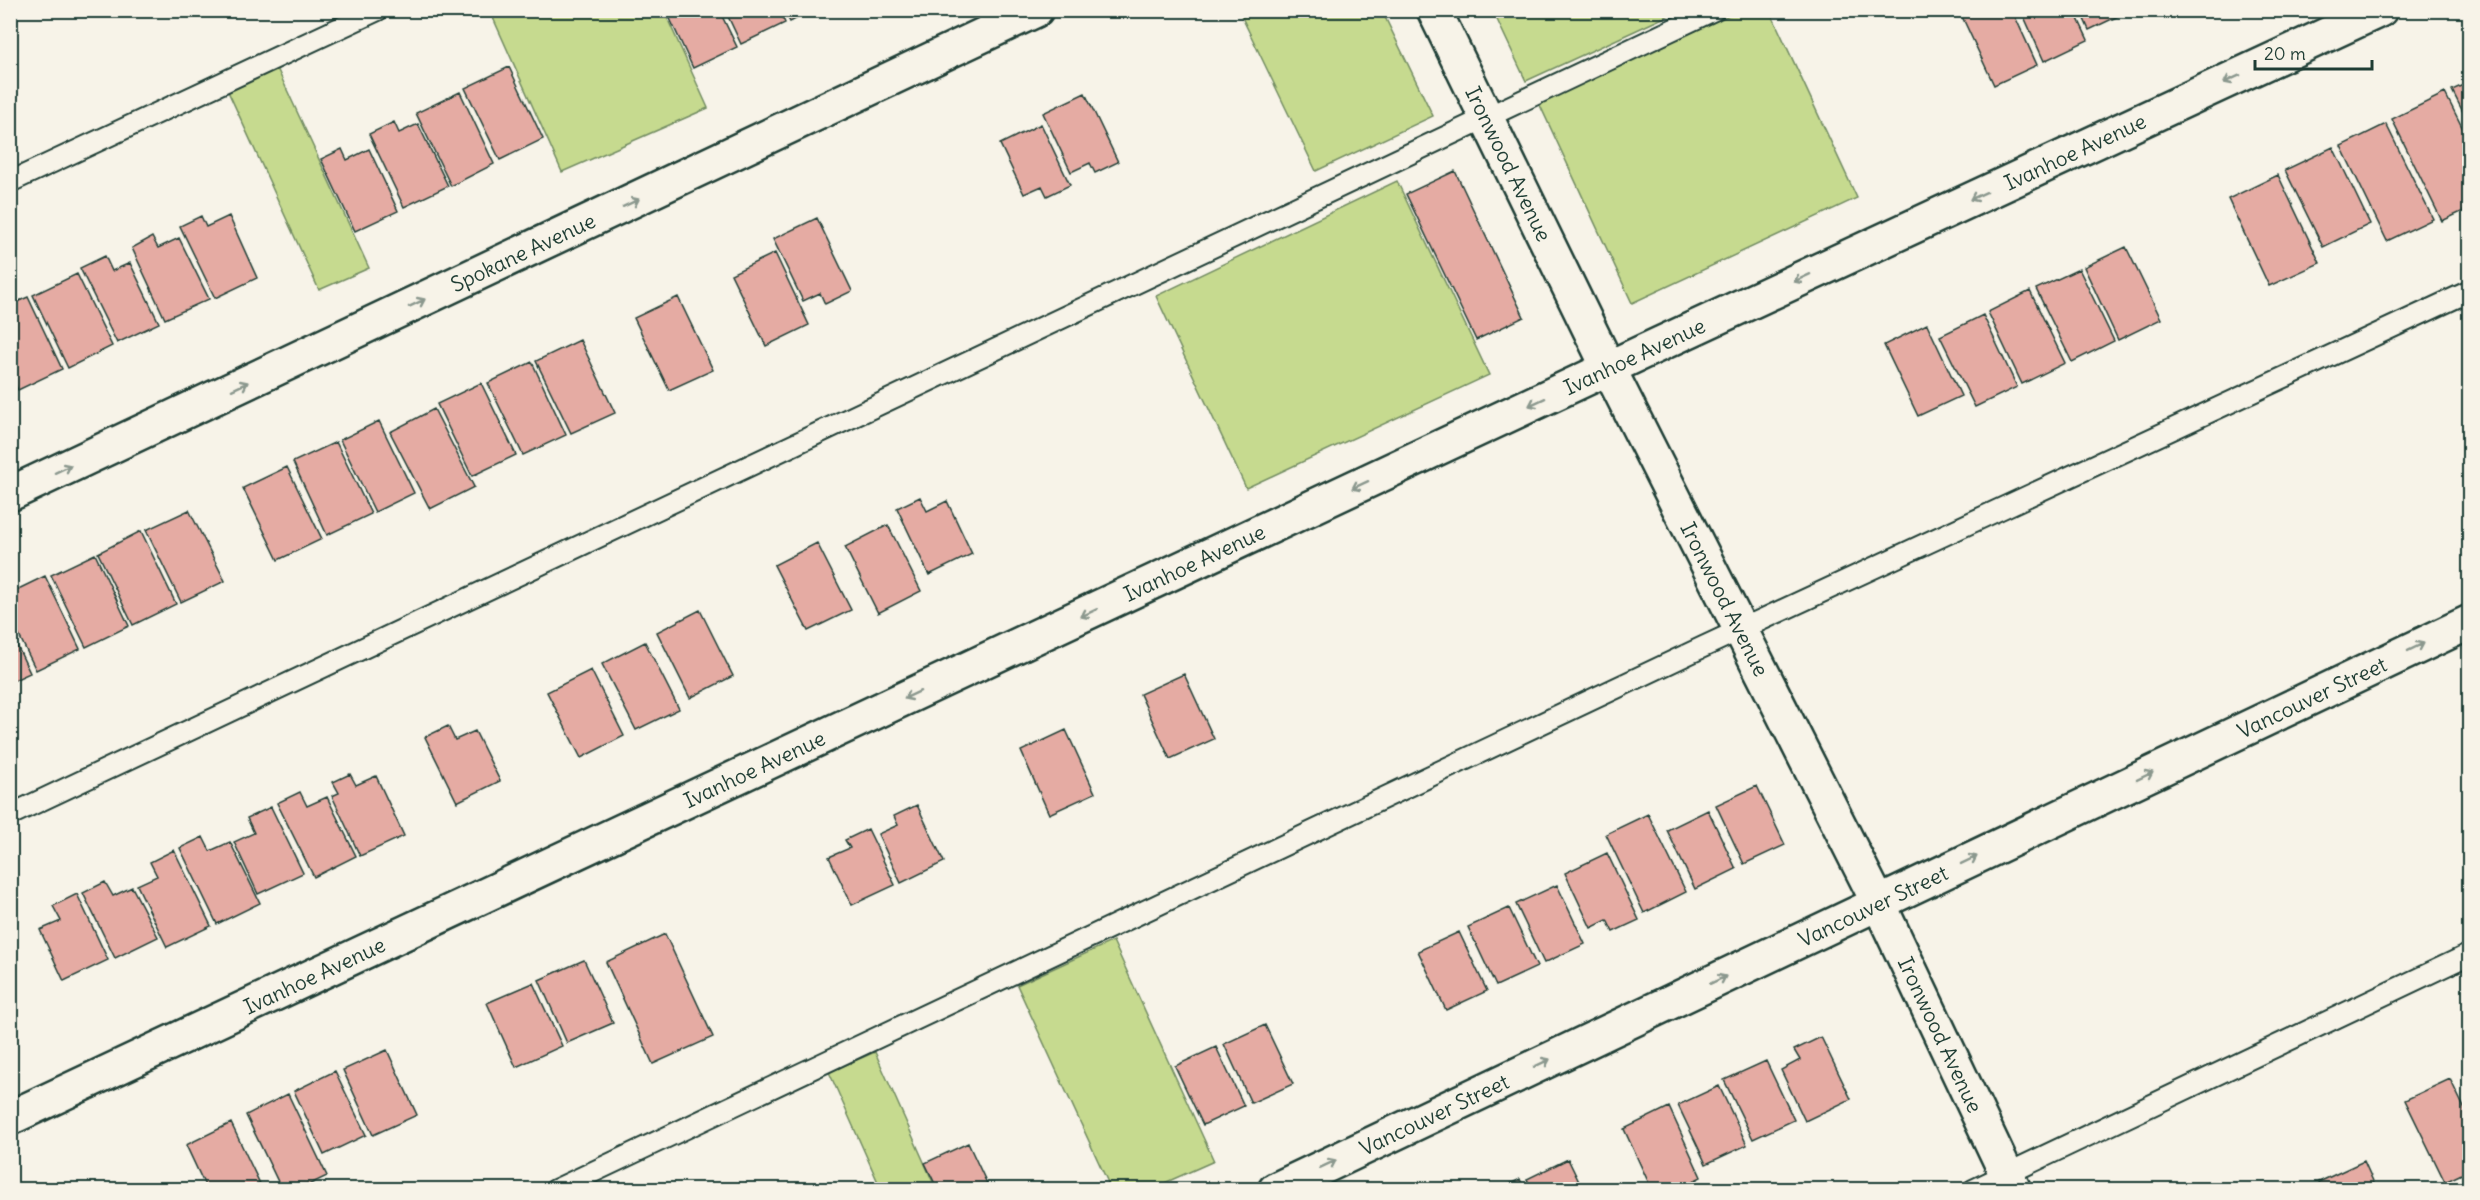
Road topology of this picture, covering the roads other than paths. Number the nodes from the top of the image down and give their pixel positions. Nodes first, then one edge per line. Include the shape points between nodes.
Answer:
1 (378, 10) edge
2 (1036, 10) edge
3 (1434, 10) edge
4 (1714, 10) edge
5 (2380, 10) edge
6 (1487, 118) junction
7 (10, 182) edge
8 (2469, 291) edge
9 (1609, 369) junction
10 (10, 494) edge
11 (2469, 622) edge
12 (1740, 630) junction
13 (10, 814) edge
14 (1879, 904) junction
15 (2469, 954) edge
16 (10, 1118) edge
17 (2010, 1181) edge
18 (555, 1190) edge
19 (1275, 1190) edge
20 (1972, 1190) edge

1 - 7 lane
10 -> 2 street, Spokane Avenue
3 - 6 street, Ironwood Avenue
4 - 6 lane
5 -> 9 street, Ivanhoe Avenue
6 - 9 street, Ironwood Avenue
6 - 13 lane
8 - 12 lane
9 - 12 street, Ironwood Avenue
9 -> 16 street, Ivanhoe Avenue
14 -> 11 street, Vancouver Street
12 - 14 street, Ironwood Avenue
12 - 18 lane
14 - 17 street, Ironwood Avenue
19 -> 14 street, Vancouver Street
15 - 17 lane
17 - 20 lane

